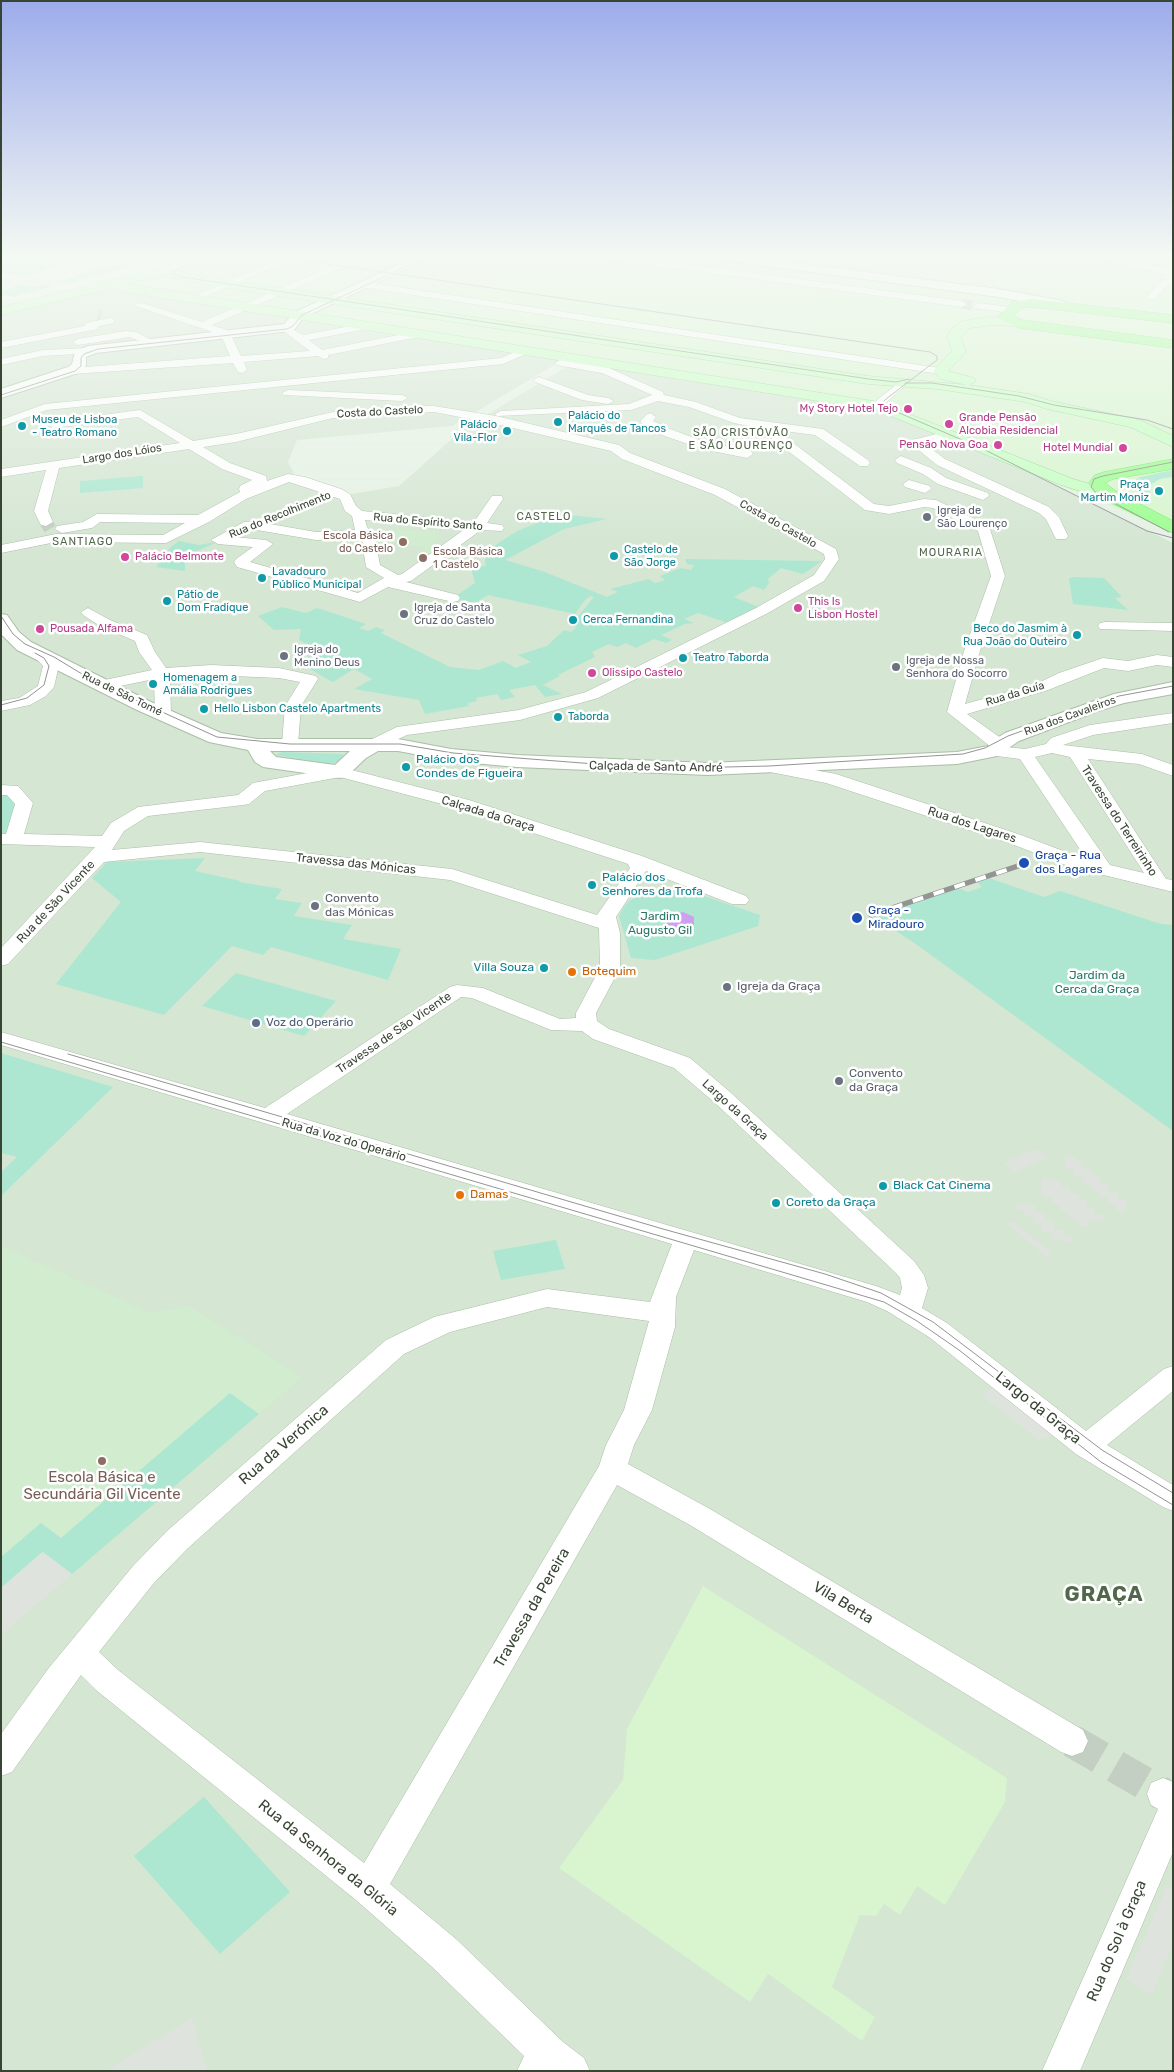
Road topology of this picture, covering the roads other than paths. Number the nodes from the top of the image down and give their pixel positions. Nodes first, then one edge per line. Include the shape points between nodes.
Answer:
1 (72, 352) edge
2 (87, 352) edge
3 (233, 352) edge
4 (327, 352) edge
5 (522, 352) edge
6 (527, 352) edge
7 (682, 352) edge
8 (810, 352) edge
9 (960, 352) edge
10 (320, 353) junction
11 (236, 358) junction
12 (561, 360) junction
13 (1, 362) edge
14 (72, 371) junction
15 (940, 371) junction
16 (353, 376) junction
17 (340, 377) junction
18 (901, 384) junction
19 (265, 385) junction
20 (249, 386) junction
21 (1, 394) edge
22 (321, 394) junction
23 (657, 397) junction
24 (1029, 398) junction
25 (641, 405) junction
26 (876, 406) junction
27 (434, 409) junction
28 (473, 416) junction
29 (650, 417) dead end
30 (1, 424) edge
31 (53, 424) dead end
32 (762, 425) junction
33 (950, 435) junction
34 (1173, 442) edge
35 (190, 446) junction
36 (747, 454) dead end
37 (901, 460) dead end
38 (862, 462) dead end
39 (54, 464) junction
40 (1173, 464) edge
41 (1, 473) edge
42 (942, 481) junction
43 (909, 484) dead end
44 (336, 492) junction
45 (241, 496) junction
46 (924, 496) junction
47 (984, 496) dead end
48 (1111, 496) junction
49 (497, 499) dead end
50 (964, 503) dead end
51 (358, 515) junction
52 (204, 519) junction
53 (257, 525) junction
54 (478, 526) junction
55 (497, 528) dead end
56 (1173, 528) edge
57 (50, 530) junction
58 (285, 532) junction
59 (366, 534) junction
60 (1061, 536) dead end
61 (1, 541) edge
62 (266, 544) junction
63 (1, 549) edge
64 (326, 572) dead end
65 (394, 581) junction
66 (308, 583) junction
67 (453, 598) dead end
68 (88, 612) dead end
69 (1, 619) edge
70 (1105, 626) dead end
71 (1173, 627) edge
72 (38, 652) junction
73 (1172, 662) edge
74 (162, 673) junction
75 (101, 685) junction
76 (1173, 688) edge
77 (1, 692) edge
78 (24, 702) junction
79 (1, 706) edge
80 (955, 712) junction
81 (163, 715) junction
82 (1173, 718) edge
83 (290, 744) junction
84 (257, 745) junction
85 (372, 746) junction
86 (997, 748) junction
87 (1052, 748) junction
88 (1076, 753) junction
89 (1025, 754) junction
90 (940, 759) joint
91 (771, 767) junction
92 (340, 772) junction
93 (1173, 772) edge
94 (1, 790) edge
95 (8, 838) edge
96 (103, 850) junction
97 (635, 860) junction
98 (1103, 869) junction
99 (1166, 886) edge
100 (739, 900) dead end
101 (608, 924) junction
102 (1, 960) edge
103 (586, 1024) junction
104 (1, 1038) edge
105 (267, 1117) junction
106 (686, 1239) junction
107 (908, 1311) junction
108 (663, 1313) junction
109 (1173, 1376) edge
110 (1086, 1446) junction
111 (612, 1470) junction
112 (1173, 1499) edge
113 (79, 1654) junction
114 (1072, 1741) tunnel mouth
115 (1, 1761) edge
116 (1169, 1815) edge
117 (368, 1888) junction
118 (552, 2066) edge
119 (1061, 2071) edge

1 - 13 street via 43,353
2 - 14 street via 80,355 79,366
3 - 11 street
4 - 10 street
5 - 16 street via 502,360
6 - 12 main road
7 - 18 main road
8 - 15 street
9 - 15 main road
10 - 11 street
10 - 16 street
11 - 14 street
11 - 20 street
12 - 23 street via 604,370 660,394
12 - 25 street via 560,367 540,380 592,399
12 - 26 main road
14 - 21 street
15 - 24 main road via 957,379 1019,389
16 - 17 street
17 - 19 street
17 - 22 street via 349,384 393,383
18 - 24 main road via 937,385
18 - 26 street
19 - 20 street
19 - 22 street via 282,392
20 - 30 street via 44,408
22 - 27 street via 404,399
23 - 25 street
23 - 32 street
24 - 34 main road via 1135,423
25 - 28 street
26 - 33 main road
27 - 28 street, Costa do Castelo
27 - 35 street, Costa do Castelo via 333,414
28 - 85 street, Costa do Castelo via 615,448 626,456 720,492 831,552 832,559 820,578 769,607 592,695 520,716 403,731
29 - 36 street via 646,422 666,432 702,445
31 - 35 street via 140,413
32 - 38 street via 809,429 829,438
32 - 46 street via 870,507 889,510
33 - 48 main road
33 - 60 street via 916,444 941,462 1044,510
35 - 39 street, Largo dos Lóios
35 - 45 street via 226,466 262,479 238,494
37 - 42 street
39 - 41 street, Largo dos Lóios
39 - 57 street via 40,511
40 - 48 main road via 1110,475 1097,481 1098,488
42 - 46 street
42 - 47 street
43 - 46 street
44 - 45 street via 288,478
44 - 51 street via 345,497
44 - 53 street, Rua do Recolhimento
45 - 52 street
46 - 50 street
46 - 80 street via 984,529 998,576
48 - 56 main road
49 - 54 street
51 - 54 street, Rua do Espírito Santo
51 - 59 street via 360,528
52 - 57 street via 97,518 87,525
52 - 57 street via 173,537 159,540
53 - 58 street
53 - 62 street, Rua do Recolhimento via 249,525 218,540
54 - 55 street, Rua do Espírito Santo
54 - 65 street via 406,578
57 - 61 street
57 - 63 street
58 - 59 street via 316,536
58 - 62 street
59 - 65 street via 373,550 373,567
62 - 66 street, Rua do Recolhimento via 242,564
64 - 66 street
65 - 66 street, Rua do Recolhimento via 386,582 360,598
65 - 67 street
68 - 74 street via 105,623 142,638 147,652
69 - 72 street, Rua de São Tomé via 18,642
70 - 71 street
72 - 75 street, Rua de São Tomé
72 - 78 street via 51,665 49,680 40,693
73 - 80 street, Rua da Guía via 1157,660 1128,666 1103,662 1042,687
74 - 75 street
74 - 81 street
74 - 83 street via 254,670 310,679 293,706
75 - 81 street, Rua de São Tomé
76 - 86 street, Rua dos Cavaleiros via 1091,707 1012,737
77 - 78 street
78 - 79 street
80 - 86 street
81 - 84 street, Rua de São Tomé via 216,738
82 - 87 street via 1090,730 1057,742
83 - 84 street, Calçada de Santo André
83 - 85 street, Calçada de Santo André
84 - 92 street, Calçada da Graça via 262,758 270,763
85 - 91 street, Calçada de Santo André via 610,766
85 - 92 street
86 - 89 street
86 - 90 street, Rua dos Cavaleiros
87 - 88 street, Travessa do Terreirinho
87 - 89 street
88 - 93 street via 1142,760
88 - 99 street, Travessa do Terreirinho
89 - 98 street
90 - 91 street, Calçada de Santo André
91 - 98 street, Rua dos Lagares via 830,778
92 - 96 street, Rua de São Vicente via 260,787 243,800 144,811 117,827
92 - 97 street, Calçada da Graça via 463,804
94 - 95 street via 12,790 25,798
95 - 96 street, Travessa das Mónicas
96 - 101 street, Travessa das Mónicas via 200,847 452,875
96 - 102 street, Rua de São Vicente
97 - 100 street, Calçada da Graça
97 - 101 street via 639,868 608,910
98 - 99 street, Rua dos Lagares
101 - 103 street via 610,968 586,1013
103 - 105 street, Travessa de São Vicente via 558,1024 471,990 457,991
103 - 107 street, Largo da Graça via 601,1034 682,1063 722,1097 905,1267 915,1288
104 - 105 street, Rua da Voz do Operário
105 - 106 street, Rua da Voz do Operário
106 - 107 street, Largo da Graça via 864,1291
106 - 108 street via 663,1297
107 - 110 street, Largo da Graça via 973,1356
108 - 111 street, Travessa da Pereira via 662,1327 638,1410 620,1445
108 - 113 street, Rua da Verónica via 547,1298 444,1324 395,1347 177,1540 112,1611
109 - 110 street
110 - 112 street, Largo da Graça
111 - 114 street, Vila Berta via 700,1517
111 - 117 street, Travessa da Pereira
113 - 115 street, Rua da Verónica
113 - 117 street, Rua da Senhora da Glória via 107,1680
116 - 119 street, Rua do Sol à Graça
117 - 118 street, Rua da Senhora da Glória via 443,1952

